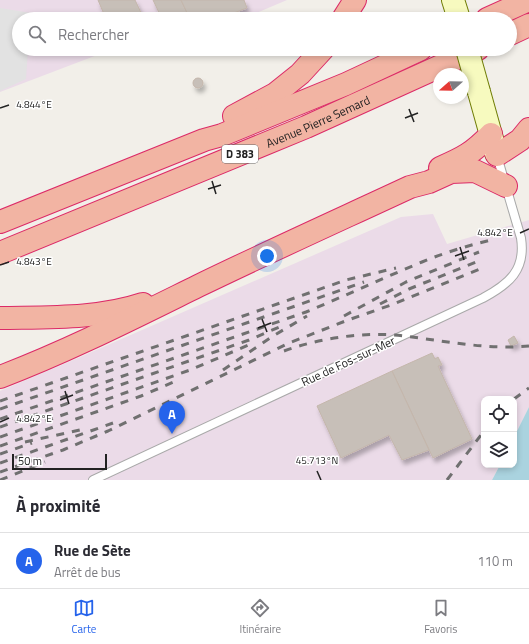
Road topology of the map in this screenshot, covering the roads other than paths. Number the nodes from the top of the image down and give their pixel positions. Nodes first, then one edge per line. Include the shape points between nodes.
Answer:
1 (355, 0) edge
2 (453, 0) edge
3 (529, 0) edge
4 (347, 12) edge
5 (457, 12) edge
6 (502, 12) edge
7 (529, 26) edge
8 (517, 31) edge
9 (317, 56) edge
10 (406, 56) edge
11 (463, 56) edge
12 (469, 56) edge
13 (529, 129) edge
14 (491, 134) junction
15 (204, 140) junction
16 (497, 155) junction
17 (506, 186) junction
18 (410, 187) junction
19 (0, 222) edge
20 (0, 253) edge
21 (525, 258) edge
22 (199, 286) junction
23 (0, 318) edge
24 (0, 377) edge
25 (93, 480) edge

1 - 4 highway
2 - 5 main road
3 - 6 highway
7 - 8 highway
9 - 15 highway via 300,74 275,94 217,124
10 - 15 highway, Avenue Pierre Semard / D 383 via 338,87
11 - 20 highway, Avenue Pierre Semard / D 383 via 306,127
12 - 14 main road, bridge
13 - 16 highway via 520,140
14 - 16 main road
14 - 18 highway via 466,156 426,175
15 - 19 highway, Avenue Pierre Semard / D 383
16 - 17 lane, Rue de Fos-sur-Mer
17 - 18 highway via 475,171 451,172
17 - 21 lane, Rue de Fos-sur-Mer
18 - 22 highway
21 - 25 lane, Rue de Fos-sur-Mer via 507,284 488,295
22 - 23 highway via 129,309 52,317
22 - 24 highway via 113,329

